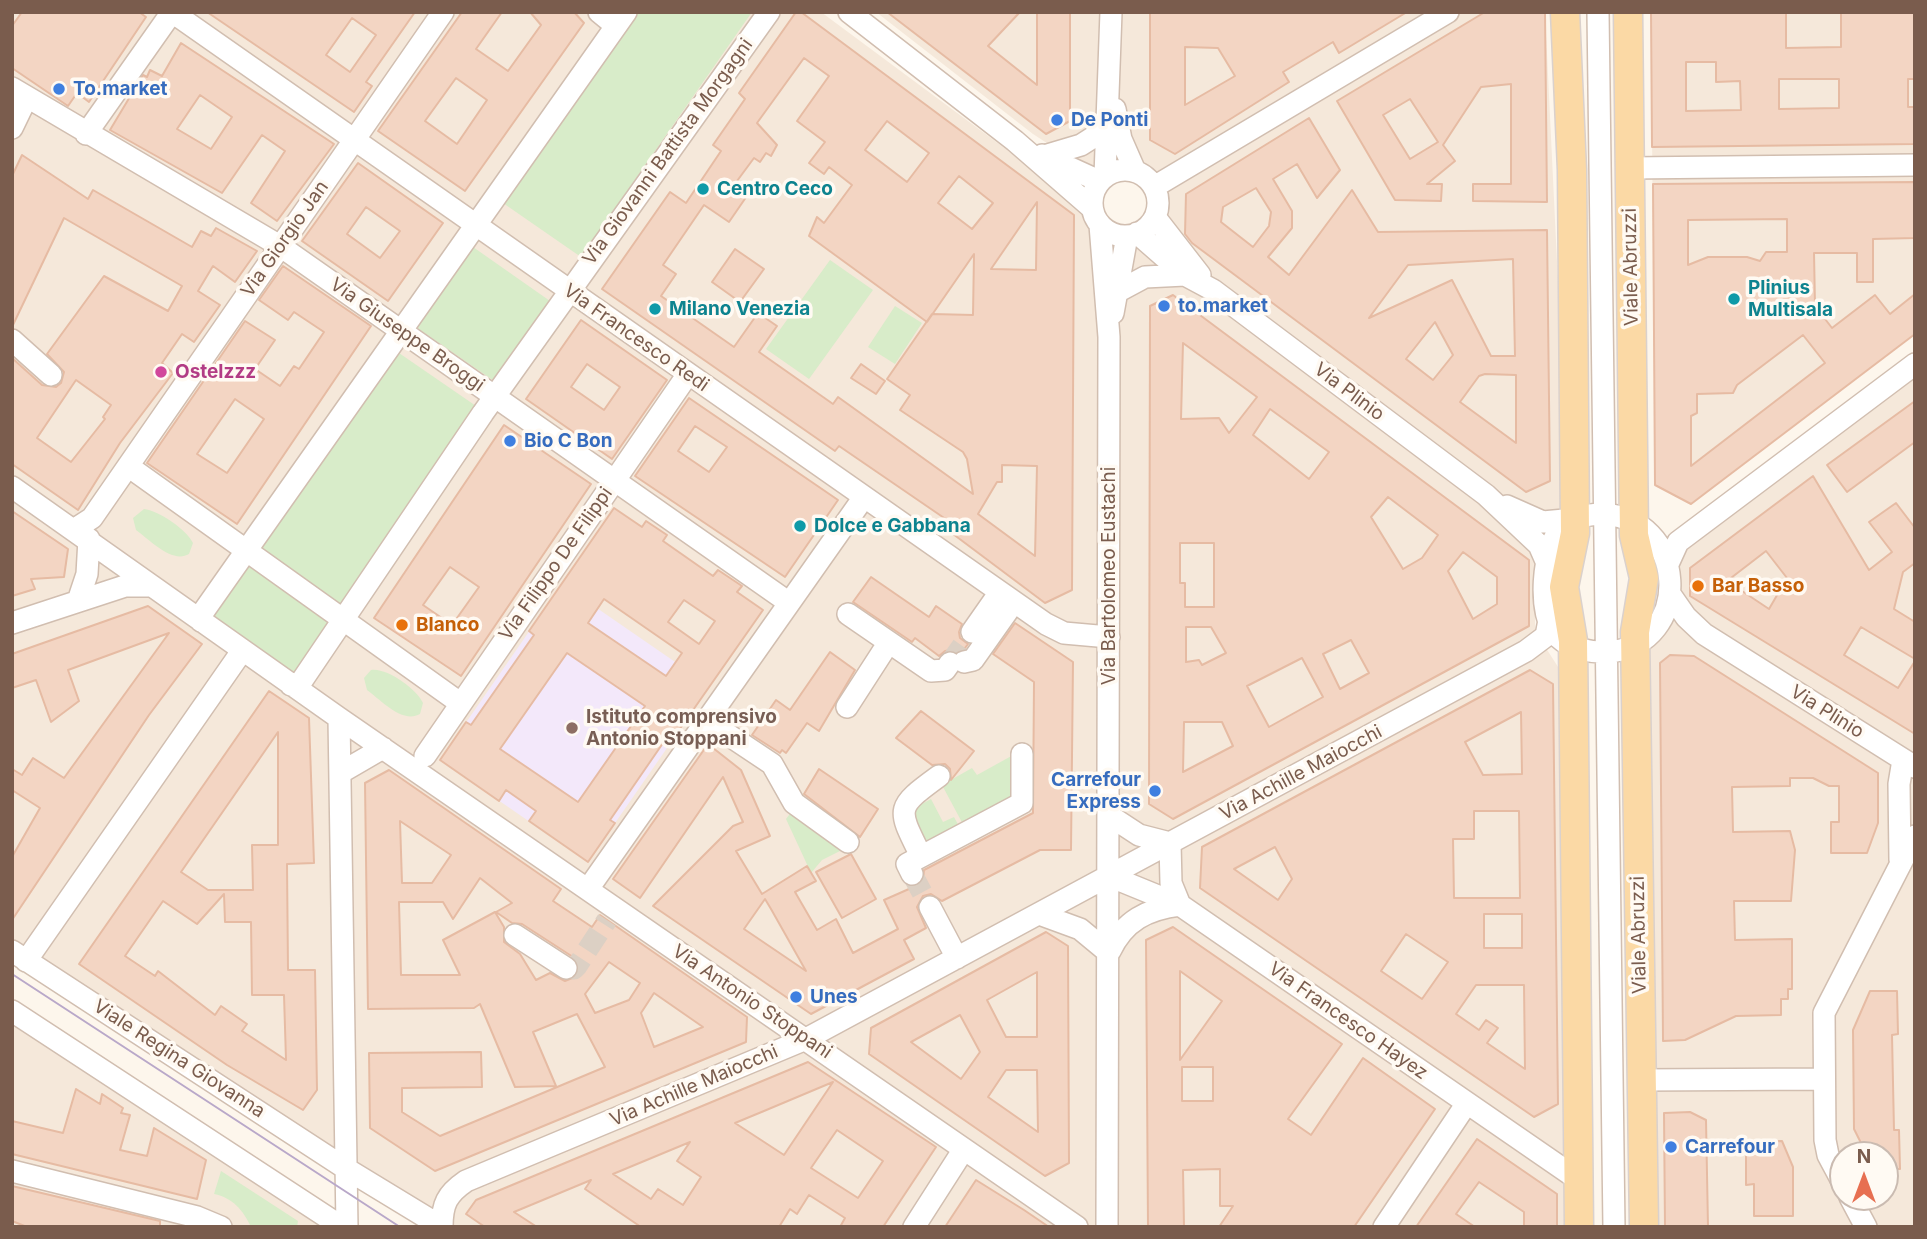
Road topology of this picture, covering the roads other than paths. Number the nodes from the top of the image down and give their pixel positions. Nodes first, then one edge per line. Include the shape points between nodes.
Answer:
1 (172, 12) edge
2 (599, 12) edge
3 (768, 12) edge
4 (849, 12) edge
5 (1111, 12) edge
6 (1448, 12) edge
7 (1565, 12) edge
8 (1598, 12) edge
9 (1628, 12) edge
10 (437, 14) edge
11 (621, 19) edge
12 (1111, 72) junction
13 (20, 93) edge
14 (12, 128) edge
15 (1106, 129) junction
16 (86, 134) junction
17 (1015, 141) junction
18 (355, 142) junction
19 (1044, 156) junction
20 (1915, 165) edge
21 (1630, 168) junction
22 (1135, 171) junction
23 (1102, 179) junction
24 (1154, 187) junction
25 (1096, 216) junction
26 (1155, 217) junction
27 (475, 226) junction
28 (1132, 234) junction
29 (280, 246) junction
30 (1185, 275) junction
31 (1213, 290) junction
32 (569, 291) junction
33 (1117, 292) junction
34 (401, 331) junction
35 (1109, 337) junction
36 (12, 340) edge
37 (1915, 364) edge
38 (688, 373) junction
39 (51, 375) dead end
40 (495, 397) junction
41 (128, 466) junction
42 (614, 480) junction
43 (12, 487) edge
44 (1486, 495) junction
45 (864, 497) junction
46 (1604, 514) junction
47 (1575, 519) junction
48 (1634, 521) junction
49 (82, 534) junction
50 (251, 545) junction
51 (1546, 561) junction
52 (1668, 564) junction
53 (152, 586) junction
54 (1670, 594) junction
55 (1007, 597) junction
56 (78, 601) junction
57 (788, 602) junction
58 (348, 612) junction
59 (848, 614) dead end
60 (1549, 620) junction
61 (201, 621) junction
62 (12, 623) edge
63 (972, 632) tunnel mouth
64 (1704, 634) junction
65 (1110, 637) junction
66 (1642, 639) junction
67 (889, 642) junction
68 (1573, 647) junction
69 (242, 651) junction
70 (1606, 652) junction
71 (291, 685) junction
72 (460, 703) junction
73 (847, 707) dead end
74 (339, 718) junction
75 (706, 720) junction
76 (383, 748) junction
77 (1022, 754) dead end
78 (425, 756) dead end
79 (1909, 763) edge
80 (340, 774) junction
81 (939, 776) dead end
82 (1110, 816) junction
83 (1915, 836) edge
84 (848, 842) dead end
85 (1170, 844) junction
86 (1900, 860) junction
87 (1109, 876) junction
88 (588, 889) junction
89 (1180, 905) junction
90 (930, 907) tunnel mouth
91 (1039, 914) junction
92 (515, 935) dead end
93 (1109, 953) junction
94 (19, 956) edge
95 (957, 958) junction
96 (566, 968) dead end
97 (12, 1011) edge
98 (806, 1039) junction
99 (1824, 1079) junction
100 (1641, 1080) junction
101 (1467, 1103) junction
102 (964, 1149) junction
103 (1829, 1153) edge
104 (345, 1168) junction
105 (12, 1171) edge
106 (1579, 1180) junction
107 (1857, 1211) edge
108 (220, 1227) edge
109 (344, 1227) edge
110 (442, 1227) edge
111 (914, 1227) edge
112 (1077, 1227) edge
113 (1107, 1227) edge
114 (1384, 1227) edge
115 (1579, 1227) edge
116 (1614, 1227) edge
117 (1643, 1227) edge
118 (1866, 1227) edge

1 - 16 street
1 - 18 street, Via Francesco Redi
2 - 11 street
3 - 32 street, Via Giovanni Battista Morgagni
4 - 17 street
5 - 12 street, Via Bartolomeo Eustachi
6 - 24 street
7 - 47 main road via 1572,170
8 - 46 street, Viale Abruzzi
9 - 21 main road, Viale Abruzzi
10 - 18 street, Via Giorgio Jan
11 - 27 street
12 - 15 street, Via Bartolomeo Eustachi
12 - 22 street, Via Bartolomeo Eustachi via 1121,139
13 - 14 street
13 - 16 street, Via Giuseppe Broggi
15 - 19 street via 1081,145
15 - 23 street, Via Bartolomeo Eustachi
16 - 29 street, Via Giuseppe Broggi
17 - 19 street
17 - 25 street
18 - 27 street, Via Francesco Redi
18 - 29 street, Via Giorgio Jan
19 - 23 street
20 - 21 street
21 - 48 main road, Viale Abruzzi
22 - 23 street via 1116,171
22 - 24 street, Via Bartolomeo Eustachi
23 - 25 street, Via Bartolomeo Eustachi via 1093,192
24 - 26 street
25 - 28 street via 1110,232
25 - 35 street, Via Bartolomeo Eustachi
26 - 28 street
26 - 31 street, Via Plinio
27 - 32 street, Via Francesco Redi
27 - 34 street
28 - 30 street, Via Plinio
28 - 33 street, Via Bartolomeo Eustachi
29 - 34 street, Via Giuseppe Broggi
29 - 41 street, Via Giorgio Jan
30 - 31 street, Via Plinio
30 - 33 street via 1145,276
31 - 44 street, Via Plinio
32 - 38 street, Via Francesco Redi
32 - 40 street, Via Giovanni Battista Morgagni
33 - 35 street, Via Bartolomeo Eustachi
34 - 40 street, Via Giuseppe Broggi
34 - 50 street
35 - 65 street, Via Bartolomeo Eustachi
36 - 39 street
37 - 52 street via 1678,542
38 - 42 street, Via Filippo De Filippi
38 - 45 street, Via Francesco Redi
40 - 42 street, Via Giuseppe Broggi
40 - 58 street, Via Giovanni Battista Morgagni
41 - 49 street, Via Giorgio Jan
41 - 50 street
42 - 57 street, Via Giuseppe Broggi
42 - 72 street, Via Filippo De Filippi
43 - 49 street, Via Antonio Stoppani
44 - 47 street, Via Plinio via 1536,520
44 - 51 street, Via Plinio via 1539,545
45 - 55 street, Via Francesco Redi
45 - 57 street
46 - 47 street
46 - 48 street
46 - 70 street, Viale Abruzzi
47 - 51 street via 1559,530
47 - 68 main road via 1564,587
48 - 52 street via 1658,542
48 - 66 main road, Viale Abruzzi via 1644,578
49 - 53 street, Via Antonio Stoppani
49 - 56 street via 87,574
50 - 58 street
50 - 61 street
51 - 60 street
52 - 54 street
53 - 56 street via 125,586
53 - 61 street, Via Antonio Stoppani
54 - 64 street, Via Plinio
54 - 66 street via 1664,614
55 - 63 street
55 - 65 street, Via Francesco Redi via 1064,633
55 - 67 street via 973,660 931,671
56 - 62 street
57 - 75 street
58 - 71 street, Via Giovanni Battista Morgagni via 301,682
58 - 72 street
59 - 67 street
60 - 68 street via 1558,637
60 - 85 street, Via Achille Maiocchi via 1546,636 1526,652
61 - 69 street, Via Antonio Stoppani
64 - 66 street, Via Plinio via 1677,629
64 - 79 street, Via Plinio
65 - 82 street, Via Bartolomeo Eustachi
66 - 70 street
66 - 100 main road, Viale Abruzzi
67 - 73 street
68 - 70 street
68 - 106 main road
69 - 71 street, Via Antonio Stoppani
69 - 94 street
70 - 116 street, Viale Abruzzi
71 - 74 street, Via Antonio Stoppani
72 - 78 street, Via Filippo De Filippi
74 - 76 street, Via Antonio Stoppani
74 - 80 street
75 - 84 street via 772,764 794,803
75 - 88 street
76 - 80 street
76 - 88 street, Via Antonio Stoppani
77 - 81 street via 1022,803 917,865 905,807 909,798
79 - 86 street via 1899,784
80 - 104 street
82 - 85 street via 1139,835
82 - 87 street, Via Bartolomeo Eustachi
83 - 86 street
85 - 87 street, Via Achille Maiocchi
85 - 89 street via 1171,883
86 - 99 street via 1824,1013
87 - 89 street, Via Francesco Hayez
87 - 91 street, Via Achille Maiocchi
87 - 93 street, Via Bartolomeo Eustachi
88 - 98 street, Via Antonio Stoppani via 611,914
89 - 93 street via 1159,908 1130,921
89 - 101 street, Via Francesco Hayez
90 - 95 street
91 - 93 street via 1080,929
91 - 95 street, Via Achille Maiocchi
92 - 96 street
93 - 113 street, Via Bartolomeo Eustachi
94 - 104 street, Viale Regina Giovanna
95 - 98 street, Via Achille Maiocchi
97 - 109 street
98 - 102 street, Via Antonio Stoppani
98 - 110 street, Via Achille Maiocchi via 466,1181 443,1205
99 - 100 street
99 - 103 street
100 - 117 main road, Viale Abruzzi
101 - 106 street, Via Francesco Hayez
101 - 114 street
102 - 111 street
102 - 112 street, Via Antonio Stoppani
104 - 109 street
104 - 110 street, Viale Regina Giovanna
105 - 108 street via 197,1217
106 - 115 main road
107 - 118 street

